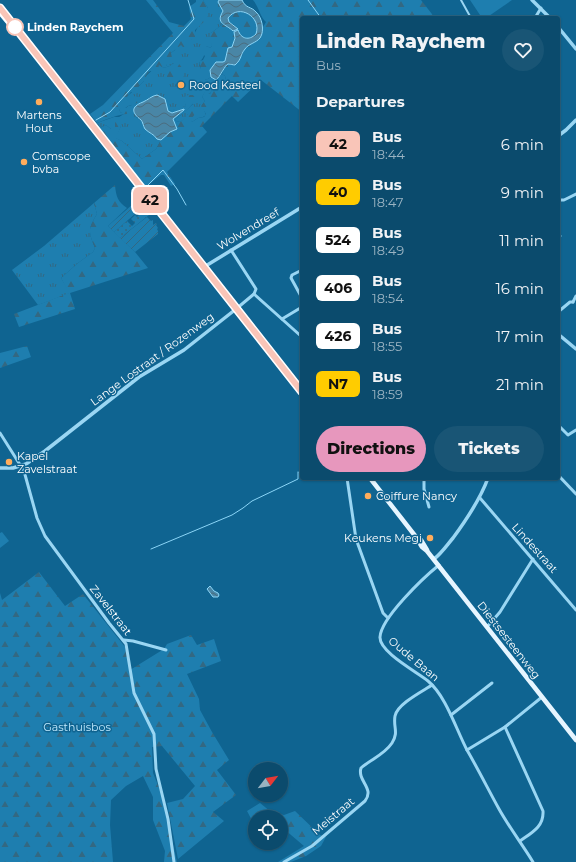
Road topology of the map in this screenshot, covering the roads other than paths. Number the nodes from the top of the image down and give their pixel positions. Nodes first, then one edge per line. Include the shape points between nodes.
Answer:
1 (461, 0) edge
2 (532, 0) edge
3 (0, 8) edge
4 (541, 8) junction
5 (0, 13) edge
6 (470, 16) edge
7 (536, 16) edge
8 (548, 16) edge
9 (560, 29) edge
10 (27, 44) junction
11 (576, 48) edge
12 (575, 123) edge
13 (560, 134) edge
14 (576, 194) edge
15 (560, 200) edge
16 (300, 208) edge
17 (231, 250) junction
18 (204, 267) junction
19 (300, 271) edge
20 (254, 294) junction
21 (300, 294) edge
22 (576, 296) edge
23 (573, 302) junction
24 (576, 304) edge
25 (300, 308) edge
26 (236, 309) junction
27 (560, 310) edge
28 (282, 320) junction
29 (300, 335) edge
30 (560, 336) edge
31 (576, 349) edge
32 (300, 389) edge
33 (560, 428) edge
34 (576, 430) edge
35 (0, 433) edge
36 (21, 466) junction
37 (0, 468) edge
38 (560, 478) edge
39 (347, 480) edge
40 (372, 480) edge
41 (423, 480) edge
42 (487, 480) edge
43 (576, 494) edge
44 (480, 498) junction
45 (429, 507) dead end
46 (434, 559) junction
47 (533, 559) junction
48 (439, 566) junction
49 (576, 610) edge
50 (388, 618) junction
51 (488, 627) junction
52 (124, 640) junction
53 (166, 650) dead end
54 (492, 683) dead end
55 (432, 685) junction
56 (542, 697) junction
57 (451, 715) junction
58 (505, 727) junction
59 (576, 740) edge
60 (467, 750) junction
61 (520, 841) junction
62 (174, 862) edge
63 (284, 862) edge
64 (534, 862) edge

1 - 6 street
2 - 4 street
3 - 10 main road
4 - 7 street
4 - 8 street
5 - 10 main road
9 - 11 street
10 - 18 main road
12 - 13 street
14 - 15 street
16 - 17 street, Wolvendreef
17 - 18 street, Wolvendreef
17 - 20 street via 256,290
18 - 26 main road
19 - 21 street via 291,278
20 - 26 street
20 - 28 street
22 - 23 street
23 - 24 street
23 - 27 street
25 - 28 street
26 - 32 main road
26 - 36 street, Lange Lostraat / Rozenweg via 189,346 139,377 45,451
28 - 29 street
30 - 31 street
33 - 34 street via 568,435
35 - 36 street, Zavelstraat
36 - 37 street
36 - 52 street, Zavelstraat via 45,536 109,624
38 - 43 street
39 - 50 street via 359,551 383,613
40 - 46 main road, Diestsesteenweg
41 - 45 street
42 - 44 street
44 - 46 street via 464,524
44 - 47 street, Lindestraat
46 - 48 main road, Diestsesteenweg
47 - 49 street, Lindestraat
47 - 51 street
48 - 50 street, Oude Baan
48 - 51 main road, Diestsesteenweg
50 - 55 street, Oude Baan via 380,636 383,648
51 - 56 main road, Diestsesteenweg
52 - 53 street
52 - 62 street, Zavelstraat via 134,694 154,734 156,769 168,819
54 - 57 street
55 - 57 street, Oude Baan
55 - 63 street, Meistraat via 397,711 394,717 396,735 391,744 382,754 361,768 360,775 368,794 365,801 312,846
56 - 58 street
56 - 59 main road, Diestsesteenweg
57 - 60 street, Oude Baan
58 - 60 street
58 - 61 street via 543,811 540,826
60 - 61 street, Oude Baan via 499,810
61 - 64 street, Oude Baan

